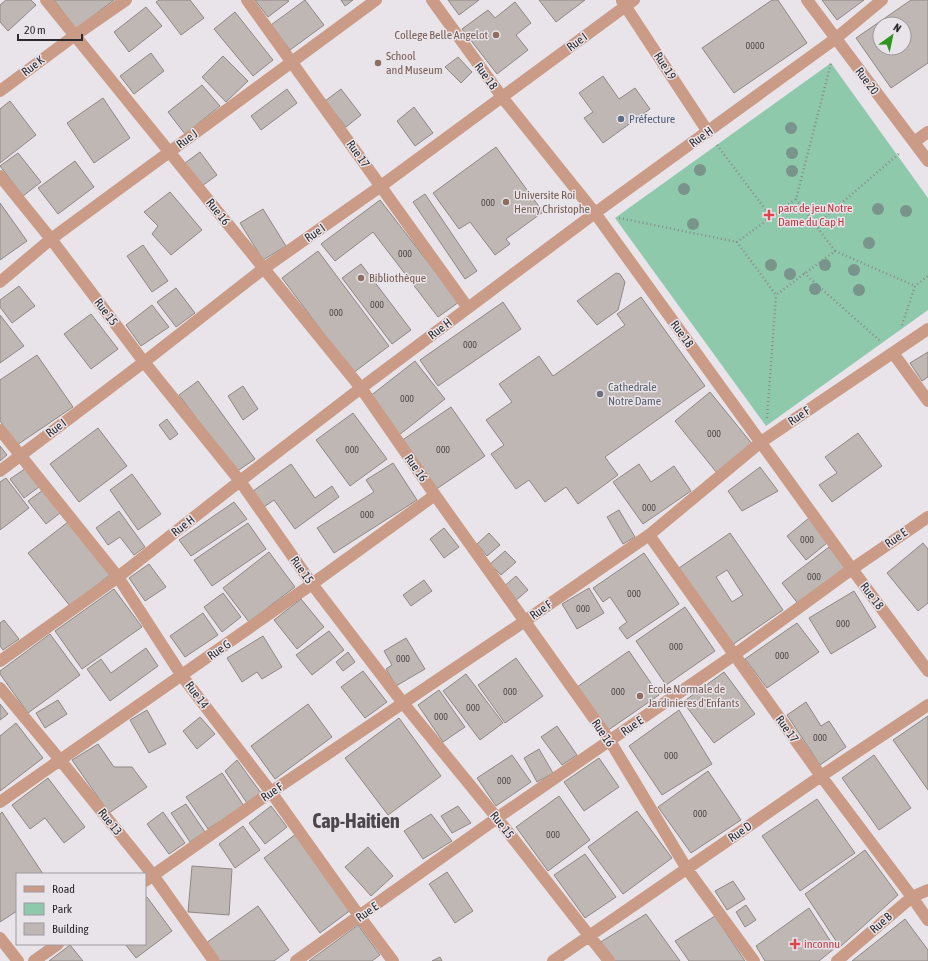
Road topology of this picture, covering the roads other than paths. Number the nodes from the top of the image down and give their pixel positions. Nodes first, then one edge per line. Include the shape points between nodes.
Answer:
1 (46, 0) edge
2 (126, 0) edge
3 (247, 0) edge
4 (376, 0) edge
5 (432, 0) edge
6 (807, 0) edge
7 (882, 0) edge
8 (627, 2) edge
9 (74, 36) junction
10 (835, 39) junction
11 (293, 62) junction
12 (0, 91) edge
13 (502, 97) junction
14 (708, 132) junction
15 (928, 132) edge
16 (914, 142) junction
17 (170, 152) junction
18 (928, 161) edge
19 (0, 176) edge
20 (381, 186) junction
21 (595, 213) junction
22 (51, 239) junction
23 (263, 269) junction
24 (0, 282) edge
25 (468, 308) junction
26 (928, 329) edge
27 (893, 353) junction
28 (144, 362) junction
29 (361, 388) junction
30 (928, 401) edge
31 (0, 430) edge
32 (761, 442) junction
33 (20, 455) junction
34 (0, 471) edge
35 (240, 481) junction
36 (435, 495) junction
37 (928, 517) edge
38 (649, 535) junction
39 (852, 569) junction
40 (118, 577) junction
41 (312, 584) junction
42 (525, 621) junction
43 (734, 655) junction
44 (0, 661) edge
45 (928, 670) edge
46 (182, 676) junction
47 (0, 688) edge
48 (403, 703) junction
49 (928, 705) edge
50 (610, 741) junction
51 (61, 761) junction
52 (821, 776) junction
53 (271, 792) junction
54 (0, 802) edge
55 (497, 818) junction
56 (687, 869) junction
57 (145, 873) edge
58 (149, 878) edge
59 (928, 890) edge
60 (912, 897) junction
61 (360, 916) junction
62 (928, 920) edge
63 (589, 936) junction
64 (0, 938) edge
65 (57, 945) edge
66 (18, 961) edge
67 (34, 961) edge
68 (214, 961) edge
69 (296, 961) edge
70 (394, 961) edge
71 (553, 961) edge
72 (609, 961) edge
73 (754, 961) edge
74 (837, 961) edge

1 - 9 street, Rue 16
2 - 9 street, Rue K
3 - 11 street, Rue 17
4 - 11 street, Rue J
5 - 13 street, Rue 18
6 - 10 street, Rue 20
7 - 10 street, Rue H
8 - 13 street, Rue I
8 - 14 street, Rue 19
9 - 12 street, Rue K
9 - 17 street, Rue 16
10 - 14 street, Rue H
10 - 16 street, Rue 20
11 - 17 street, Rue J
11 - 20 street, Rue 17
13 - 20 street, Rue I
13 - 21 street, Rue 18
14 - 21 street, Rue H
15 - 16 street
16 - 18 street, Rue 20
17 - 22 street, Rue J
17 - 23 street, Rue 16
19 - 22 street, Rue 15
20 - 23 street, Rue I
20 - 25 street, Rue 17
21 - 25 street, Rue H
21 - 32 street, Rue 18
22 - 24 street, Rue J
22 - 28 street, Rue 15
23 - 28 street, Rue I
23 - 29 street, Rue 16
25 - 29 street, Rue H
26 - 27 street, Rue F
27 - 30 street
27 - 32 street, Rue F
28 - 33 street, Rue I
28 - 35 street, Rue 15
29 - 35 street, Rue H
29 - 36 street, Rue 16
31 - 33 street, Rue 14
32 - 38 street, Rue F
32 - 39 street, Rue 18
33 - 34 street, Rue I
33 - 40 street, Rue 14
35 - 40 street, Rue H
35 - 41 street, Rue 15
36 - 41 street, Rue G
36 - 42 street, Rue 16
37 - 39 street, Rue E
38 - 42 street, Rue F
38 - 43 street, Rue 17
39 - 43 street, Rue E
39 - 45 street, Rue 18
40 - 44 street, Rue H
40 - 46 street, Rue 14
41 - 46 street, Rue G
41 - 48 street, Rue 15
42 - 48 street, Rue F
42 - 50 street, Rue 16
43 - 50 street, Rue E
43 - 52 street, Rue 17
46 - 51 street, Rue G
46 - 53 street, Rue 14
47 - 51 street, Rue 13
48 - 53 street, Rue F
48 - 55 street, Rue 15
49 - 52 street, Rue D
50 - 55 street, Rue E
50 - 56 street, Rue 16
51 - 54 street, Rue G
51 - 57 street, Rue 13
52 - 56 street, Rue D
52 - 60 street, Rue 17
53 - 58 street, Rue F
53 - 61 street, Rue 14
55 - 61 street, Rue E
55 - 63 street, Rue 15
56 - 63 street, Rue D
56 - 73 street, Rue 16
58 - 68 street, Rue 13
59 - 60 street, Rue B
60 - 62 street, Rue 17
60 - 74 street, Rue B
61 - 69 street, Rue E
61 - 70 street, Rue 14
63 - 71 street, Rue D
63 - 72 street, Rue 15
64 - 66 street
65 - 67 street

